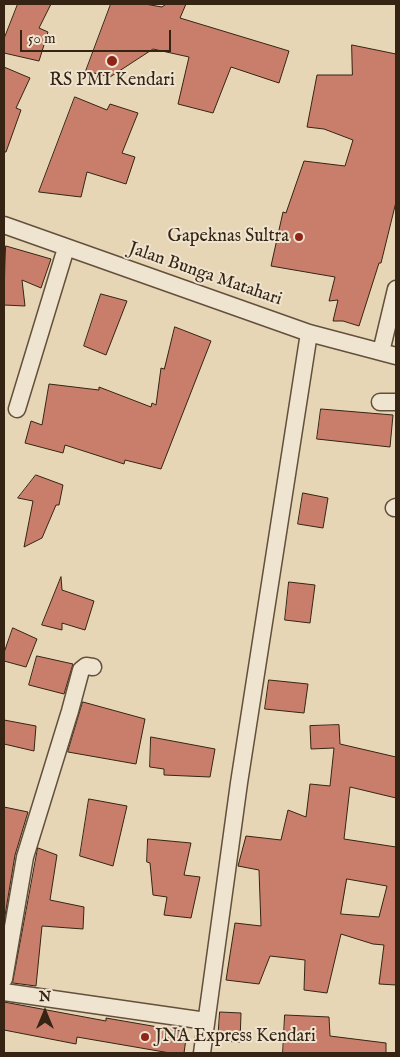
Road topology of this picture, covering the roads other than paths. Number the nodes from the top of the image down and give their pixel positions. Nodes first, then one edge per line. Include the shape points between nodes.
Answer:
1 (4, 225) edge
2 (66, 248) junction
3 (396, 289) edge
4 (309, 332) junction
5 (389, 354) edge
6 (17, 409) dead end
7 (93, 667) dead end
8 (4, 979) edge
9 (4, 992) edge
10 (206, 1021) junction
11 (202, 1053) edge

1 - 2 street, Jalan Bunga Matahari
2 - 4 street, Jalan Bunga Matahari
2 - 6 street
3 - 5 street
4 - 5 street, Jalan Bunga Matahari
4 - 10 street via 239,783
7 - 8 street via 86,666 81,670 25,857
9 - 10 street
10 - 11 street

